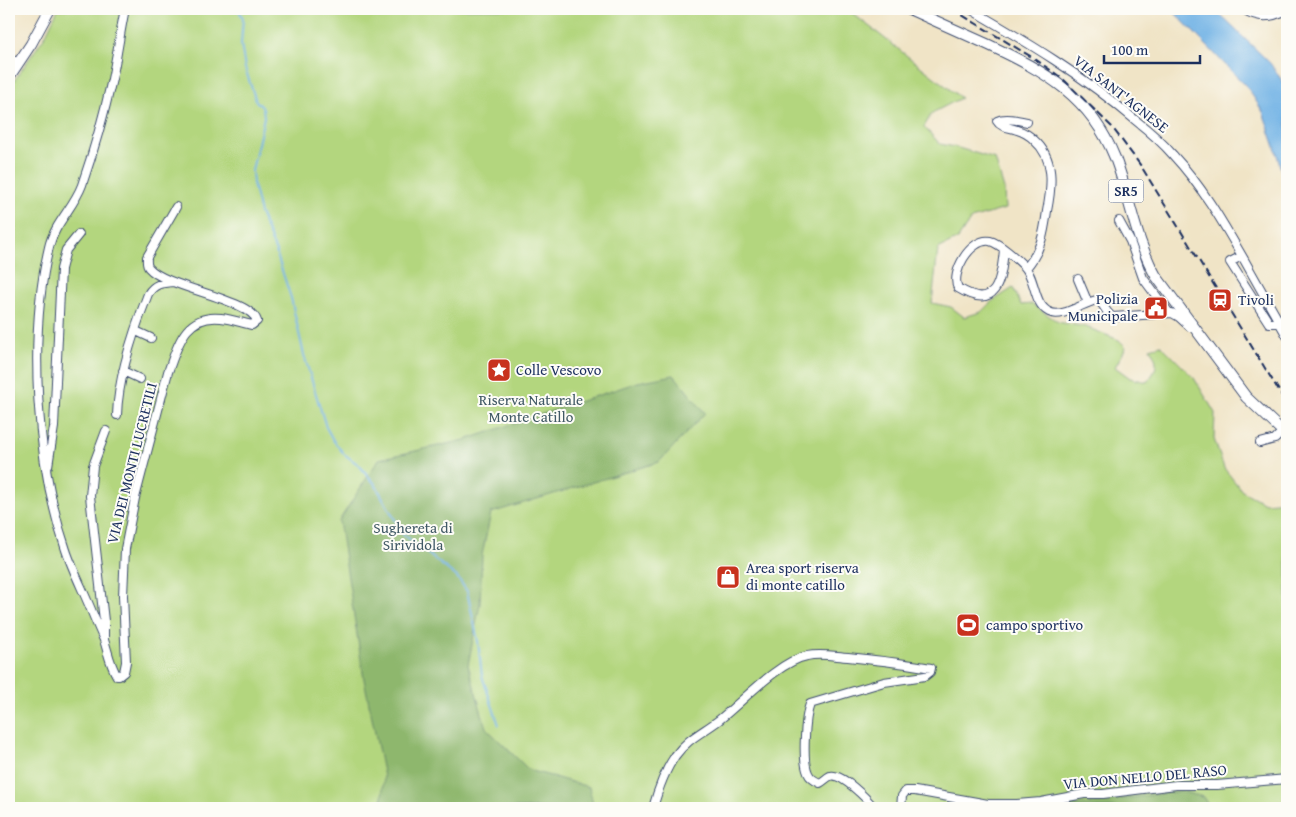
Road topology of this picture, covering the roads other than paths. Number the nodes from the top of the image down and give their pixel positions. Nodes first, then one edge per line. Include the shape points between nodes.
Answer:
1 (50, 9) edge
2 (125, 9) edge
3 (909, 9) edge
4 (970, 9) edge
5 (1243, 9) edge
6 (1287, 10) edge
7 (14, 61) edge
8 (9, 77) edge
9 (1027, 122) dead end
10 (176, 207) dead end
11 (1119, 221) dead end
12 (79, 234) dead end
13 (1004, 250) junction
14 (1242, 256) junction
15 (1026, 268) junction
16 (1078, 279) dead end
17 (175, 282) junction
18 (1088, 303) junction
19 (1169, 313) junction
20 (1280, 323) junction
21 (136, 331) junction
22 (1287, 336) edge
23 (151, 338) dead end
24 (1202, 340) junction
25 (123, 371) junction
26 (140, 379) dead end
27 (116, 415) dead end
28 (106, 431) dead end
29 (1286, 432) edge
30 (1260, 443) dead end
31 (47, 472) junction
32 (104, 640) junction
33 (1287, 779) edge
34 (653, 808) edge
35 (874, 808) edge
36 (901, 808) edge

1 - 7 main road
2 - 31 street, VIA DEI MONTI LUCRETILI via 109,92 88,167 75,200 54,233 46,258 37,364
3 - 24 main road, SR5 via 1039,70 1086,108 1113,155 1150,265
4 - 14 street, VIA SANT'AGNESE via 1051,57 1154,135 1195,182
5 - 6 street via 1263,17
7 - 8 main road
9 - 15 street via 997,121 1034,140 1043,150 1049,165 1051,189 1044,230 1038,250
10 - 17 street via 147,257 150,270
11 - 19 street via 1143,278
12 - 31 street via 66,250 61,269 54,427
13 - 13 street via 1001,273 992,294 982,297 958,288 957,275 972,246 988,241
13 - 15 street
14 - 20 street, VIA SANT'AGNESE
14 - 20 street via 1230,262 1269,323
15 - 18 street via 1048,312 1061,313
16 - 18 street
17 - 21 street via 158,284 151,290
17 - 32 street, VIA DEI MONTI LUCRETILI via 237,305 254,315 257,321 252,325 210,318 191,326 181,339 168,372 126,539 123,596 126,662 122,676 115,674
18 - 19 street via 1100,302 1113,317
19 - 24 street via 1179,317
20 - 22 street, VIA SANT'AGNESE
21 - 23 street
21 - 25 street
24 - 29 main road, SR5 via 1246,397
25 - 26 street
25 - 27 street
28 - 32 street via 93,466 90,496
29 - 30 street
31 - 32 street, VIA DEI MONTI LUCRETILI via 66,550
33 - 36 street, VIA DON NELLO DEL RASO via 1084,794 1017,804 988,804 906,791
34 - 35 street via 658,787 684,745 790,662 817,654 931,668 924,676 884,682 810,704 806,714 808,773 820,783 829,776 842,779

